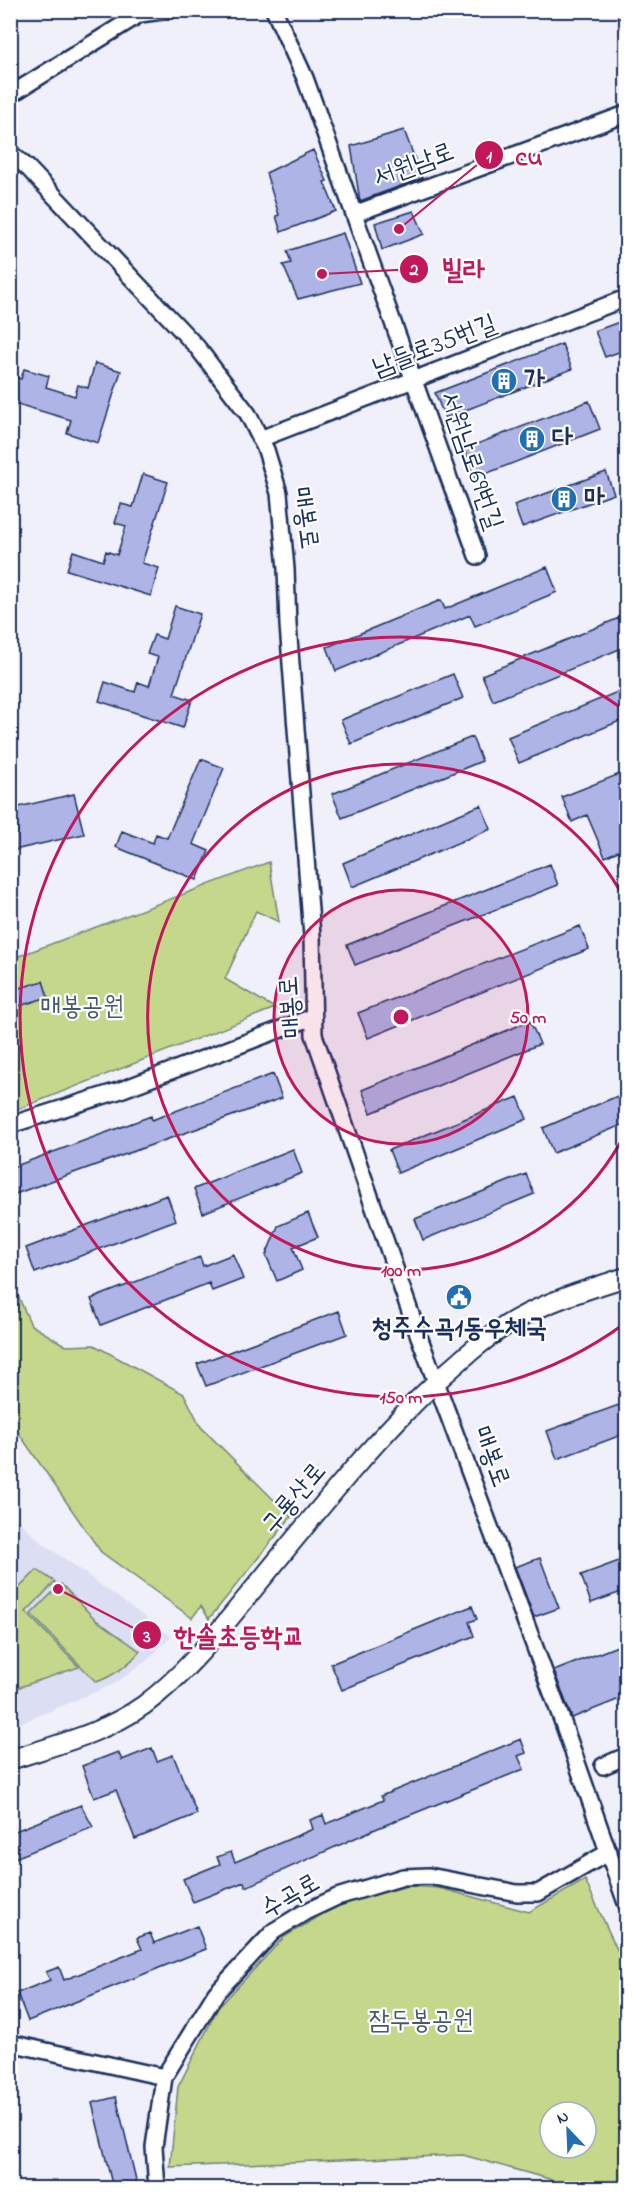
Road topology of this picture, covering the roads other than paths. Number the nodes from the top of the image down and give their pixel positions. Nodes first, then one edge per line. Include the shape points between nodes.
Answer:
1 (170, 10) edge
2 (274, 10) edge
3 (135, 12) edge
4 (10, 95) edge
5 (627, 114) edge
6 (10, 153) edge
7 (354, 213) junction
8 (627, 298) edge
9 (416, 381) junction
10 (260, 439) junction
11 (477, 556) dead end
12 (313, 1017) junction
13 (10, 1112) edge
14 (32, 1120) junction
15 (10, 1125) edge
16 (627, 1277) edge
17 (437, 1382) junction
18 (627, 1756) edge
19 (10, 1760) edge
20 (603, 1766) dead end
21 (609, 1852) junction
22 (627, 1903) edge
23 (10, 2043) edge
24 (164, 2077) junction
25 (157, 2188) edge

1 - 3 street
2 - 7 street, 서원남로69번길
3 - 4 street
5 - 7 street, 서원남로
6 - 10 street, 매봉로 via 197,347 248,414
7 - 9 street, 서원남로69번길
8 - 9 street, 남들로35번길
9 - 10 street, 남들로35번길
9 - 11 street, 서원남로69번길
10 - 12 street, 매봉로 via 279,494 286,569 312,936
12 - 14 street via 216,1056
12 - 17 street, 매봉로 via 314,1035 327,1076
13 - 14 street
14 - 15 street
16 - 17 street, 구룡산로 via 576,1293 515,1320 467,1354
17 - 19 street, 구룡산로 via 407,1408 356,1465 176,1679 122,1718
17 - 21 street, 매봉로
18 - 20 street
21 - 22 street, 매봉로
21 - 24 street, 수곡로 via 538,1893 517,1893 429,1876 403,1877 337,1897 305,1912 274,1931 216,1993
23 - 24 street
24 - 25 street, 수곡로 via 154,2147

